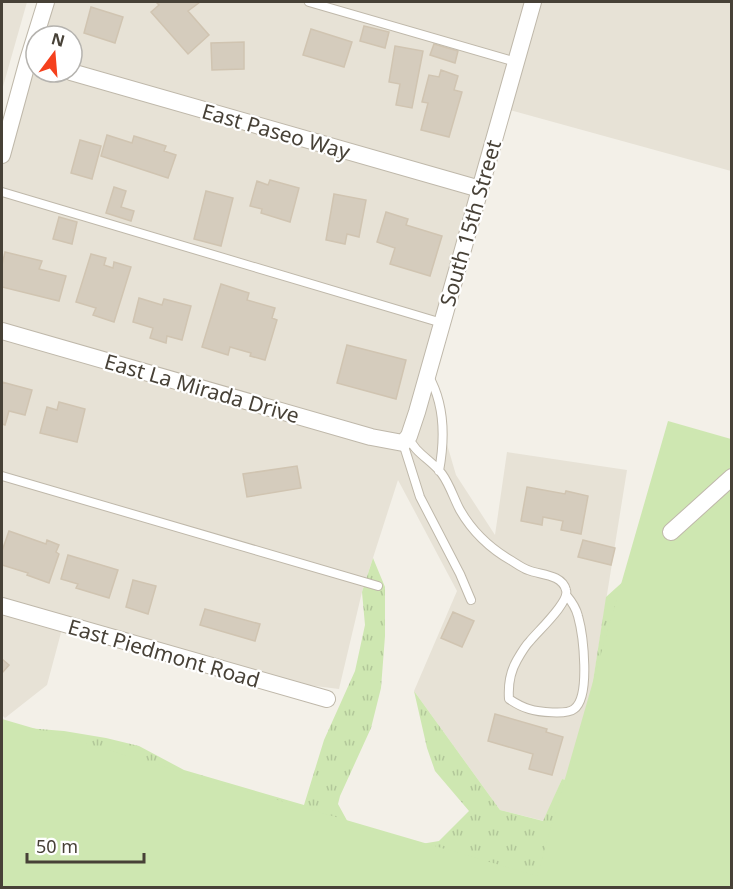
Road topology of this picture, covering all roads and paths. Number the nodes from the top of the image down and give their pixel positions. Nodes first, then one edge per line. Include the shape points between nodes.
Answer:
1 (46, 2) edge
2 (309, 2) edge
3 (534, 2) edge
4 (41, 24) edge
5 (516, 62) junction
6 (84, 76) edge
7 (25, 84) edge
8 (2, 155) edge
9 (480, 189) junction
10 (2, 192) edge
11 (442, 323) junction
12 (2, 331) edge
13 (427, 375) junction
14 (406, 440) junction
15 (439, 471) junction
16 (2, 476) edge
17 (732, 477) edge
18 (671, 532) dead end
19 (378, 586) dead end
20 (567, 596) junction
21 (471, 600) dead end
22 (2, 606) edge
23 (327, 699) dead end

1 - 4 street
2 - 5 lane
3 - 5 street, South 15th Street
5 - 9 street, South 15th Street
6 - 9 street, East Paseo Way
7 - 8 street
9 - 11 street, South 15th Street
10 - 11 lane
11 - 13 street, South 15th Street
12 - 14 street, East La Mirada Drive via 371,437
13 - 14 street, South 15th Street
13 - 15 lane via 434,386 443,423
14 - 15 lane
14 - 21 lane via 420,498
15 - 20 lane via 481,537 527,570 559,581
16 - 19 lane
17 - 18 street
20 - 20 lane via 528,643 510,676 509,699 531,710 572,711 584,691 582,633 578,615
22 - 23 street, East Piedmont Road

